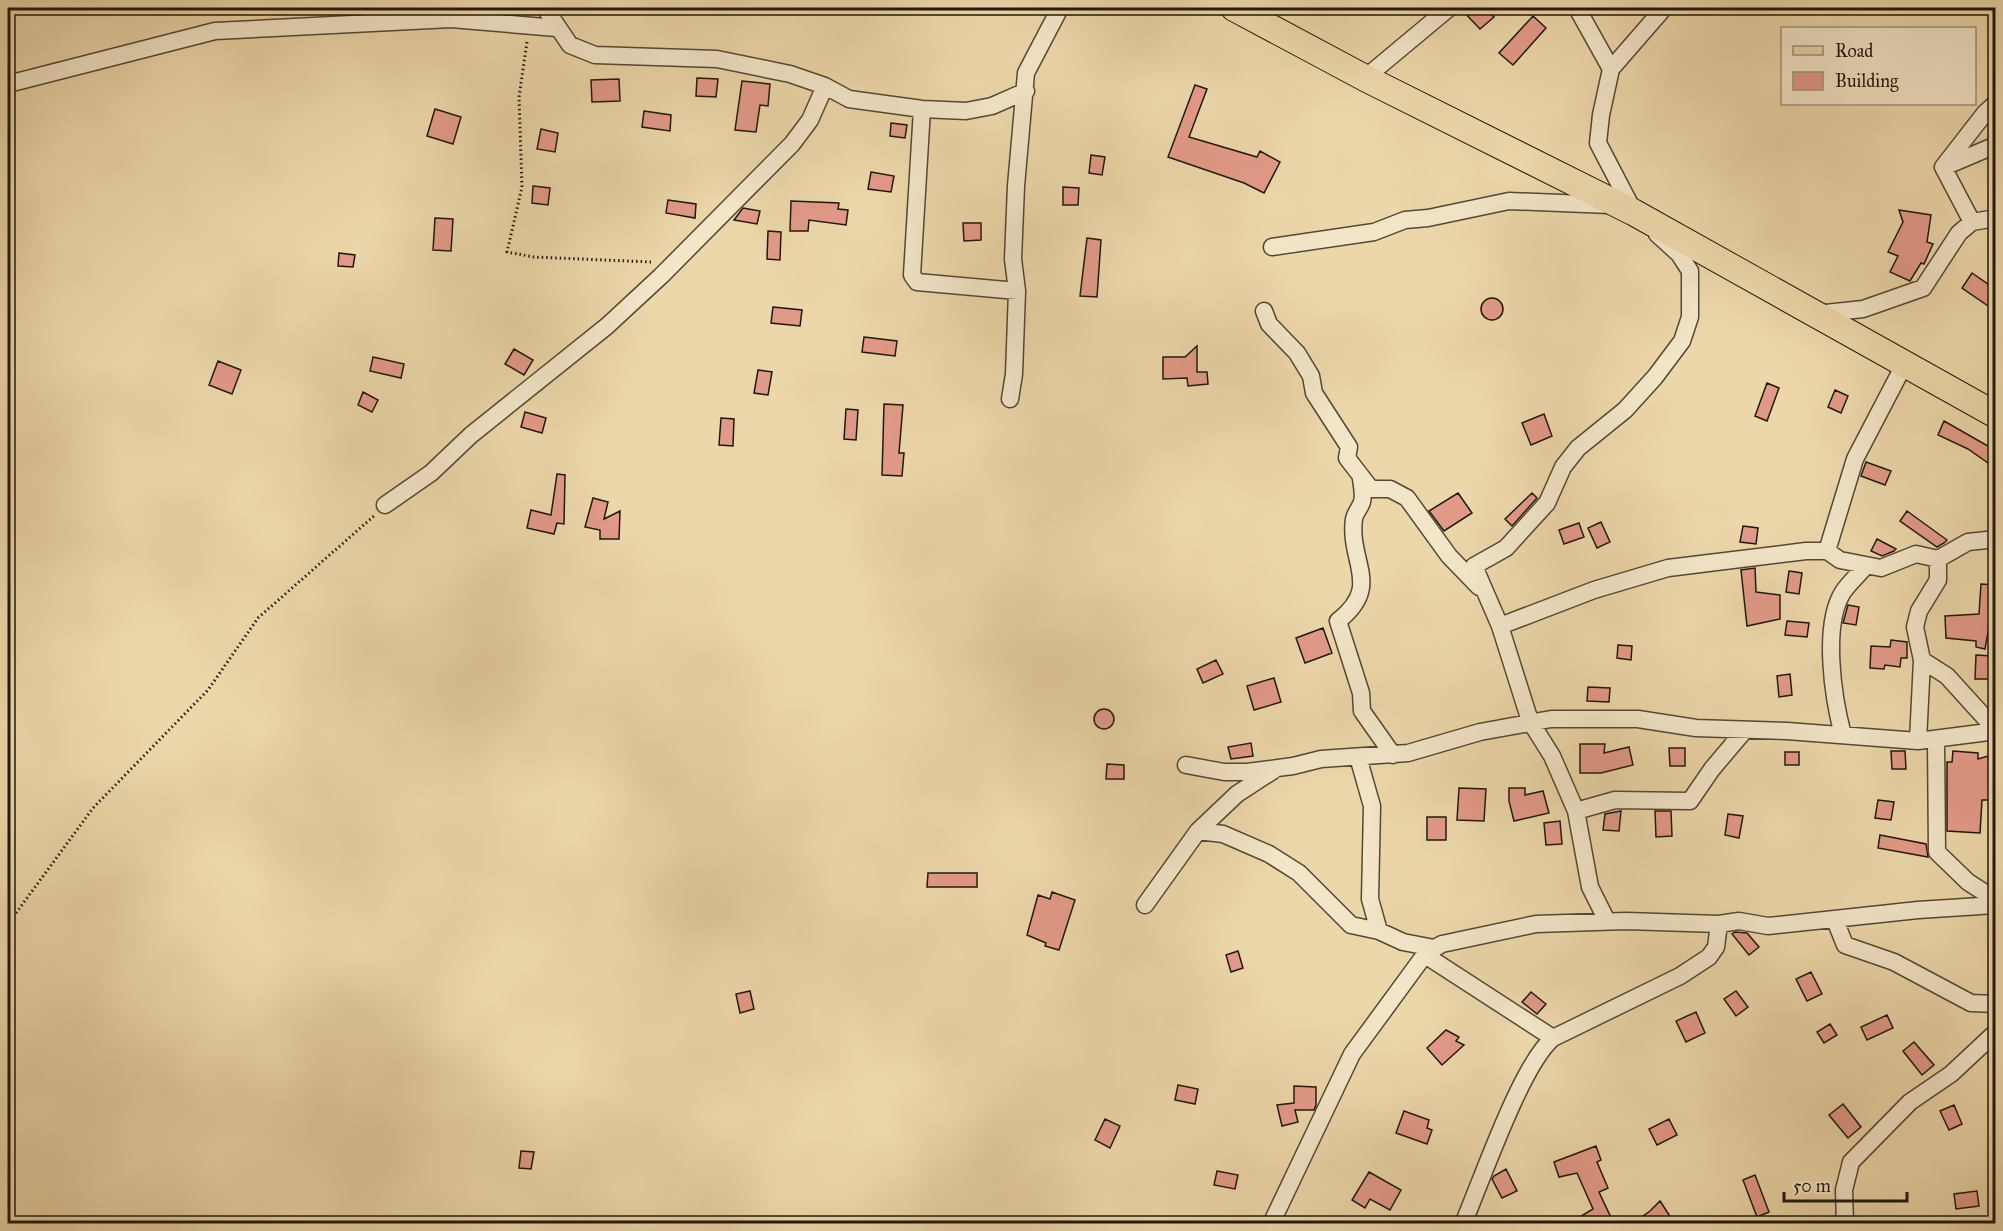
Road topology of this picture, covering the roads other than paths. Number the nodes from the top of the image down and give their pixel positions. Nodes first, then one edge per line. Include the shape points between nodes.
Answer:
1 (545, 8) edge
2 (1060, 8) edge
3 (1234, 8) edge
4 (1577, 8) edge
5 (1664, 8) edge
6 (1442, 9) edge
7 (556, 28) junction
8 (1611, 69) junction
9 (1365, 78) junction
10 (8, 84) edge
11 (825, 86) junction
12 (1026, 91) junction
13 (1995, 103) edge
14 (922, 109) junction
15 (1995, 145) edge
16 (1943, 168) junction
17 (1626, 208) junction
18 (1995, 218) edge
19 (1972, 222) junction
20 (1272, 247) dead end
21 (1017, 291) junction
22 (1264, 311) dead end
23 (1812, 314) junction
24 (1904, 365) junction
25 (1010, 399) dead end
26 (1995, 415) edge
27 (1361, 479) junction
28 (385, 506) road end
29 (1995, 538) edge
30 (1827, 551) junction
31 (1938, 558) junction
32 (1864, 567) junction
33 (1487, 596) junction
34 (1500, 626) junction
35 (1922, 660) junction
36 (1530, 721) junction
37 (1744, 730) junction
38 (1995, 730) edge
39 (1844, 735) junction
40 (1936, 740) junction
41 (1918, 741) junction
42 (1393, 754) junction
43 (1358, 757) junction
44 (1186, 765) dead end
45 (1277, 768) junction
46 (1576, 811) junction
47 (1198, 831) junction
48 (1995, 900) edge
49 (1144, 905) dead end
50 (1995, 905) edge
51 (1834, 920) junction
52 (1608, 921) junction
53 (1719, 924) junction
54 (1379, 931) junction
55 (1429, 951) junction
56 (1995, 1004) edge
57 (1995, 1032) edge
58 (1553, 1038) junction
59 (1271, 1224) edge
60 (1463, 1224) edge
61 (1845, 1224) edge

1 - 7 street
2 - 12 street via 1026,73
3 - 9 main road
4 - 8 street
5 - 8 street
6 - 9 street
7 - 10 street via 451,19 215,31
7 - 11 street via 570,45 595,55 717,59 790,74
8 - 17 street via 1598,143
9 - 17 main road
11 - 14 street via 849,99
11 - 28 street via 810,120 792,144 607,326 471,435 432,473
12 - 14 street via 992,106 966,111
12 - 21 street via 1015,196 1013,259
13 - 16 street
14 - 21 street via 912,275 917,282
15 - 16 street
16 - 19 street
17 - 20 street via 1509,201 1405,220 1365,234
17 - 23 main road
17 - 33 street via 1679,254 1690,271 1688,328 1648,385 1625,410 1578,448 1563,467 1547,503 1506,548 1474,566
18 - 19 street
19 - 23 street via 1959,233 1923,288 1863,309
21 - 25 street
22 - 27 street via 1269,324 1297,353 1311,376 1314,393 1349,447 1347,458
23 - 24 main road
24 - 26 main road
24 - 30 street via 1855,459
27 - 33 street via 1371,489 1390,489 1407,498 1449,556
27 - 42 street via 1363,500 1354,517 1362,578 1360,593 1354,609 1338,621 1361,693 1362,711
29 - 31 street via 1968,542
30 - 32 street via 1840,560
30 - 34 street via 1733,558 1668,568
31 - 32 street via 1916,554 1881,568
31 - 35 street via 1938,580 1919,611 1915,627
32 - 39 street via 1842,592 1832,621 1835,705
33 - 34 street
34 - 36 street
35 - 38 street via 1947,676
35 - 41 street
36 - 37 street via 1638,719 1695,728
36 - 42 street
36 - 46 street via 1552,756
37 - 39 street
37 - 46 street via 1689,801 1615,800
38 - 40 street
39 - 41 street
40 - 41 street
40 - 48 street via 1937,852 1968,882
42 - 43 street
43 - 45 street
43 - 54 street via 1372,806 1370,899
44 - 45 street via 1224,772
45 - 47 street via 1237,794
46 - 52 street via 1590,887
47 - 49 street
47 - 54 street via 1223,834 1269,854 1299,873 1351,925
50 - 51 street
51 - 53 street via 1768,926 1739,921
51 - 56 street via 1845,945 1894,962 1971,1003
52 - 53 street
52 - 55 street via 1536,924
53 - 58 street via 1716,947 1709,957 1680,976
54 - 55 street
55 - 58 street
55 - 59 street via 1352,1054
57 - 61 street via 1951,1074 1910,1102 1851,1162 1844,1190
58 - 60 street via 1541,1047 1524,1080

